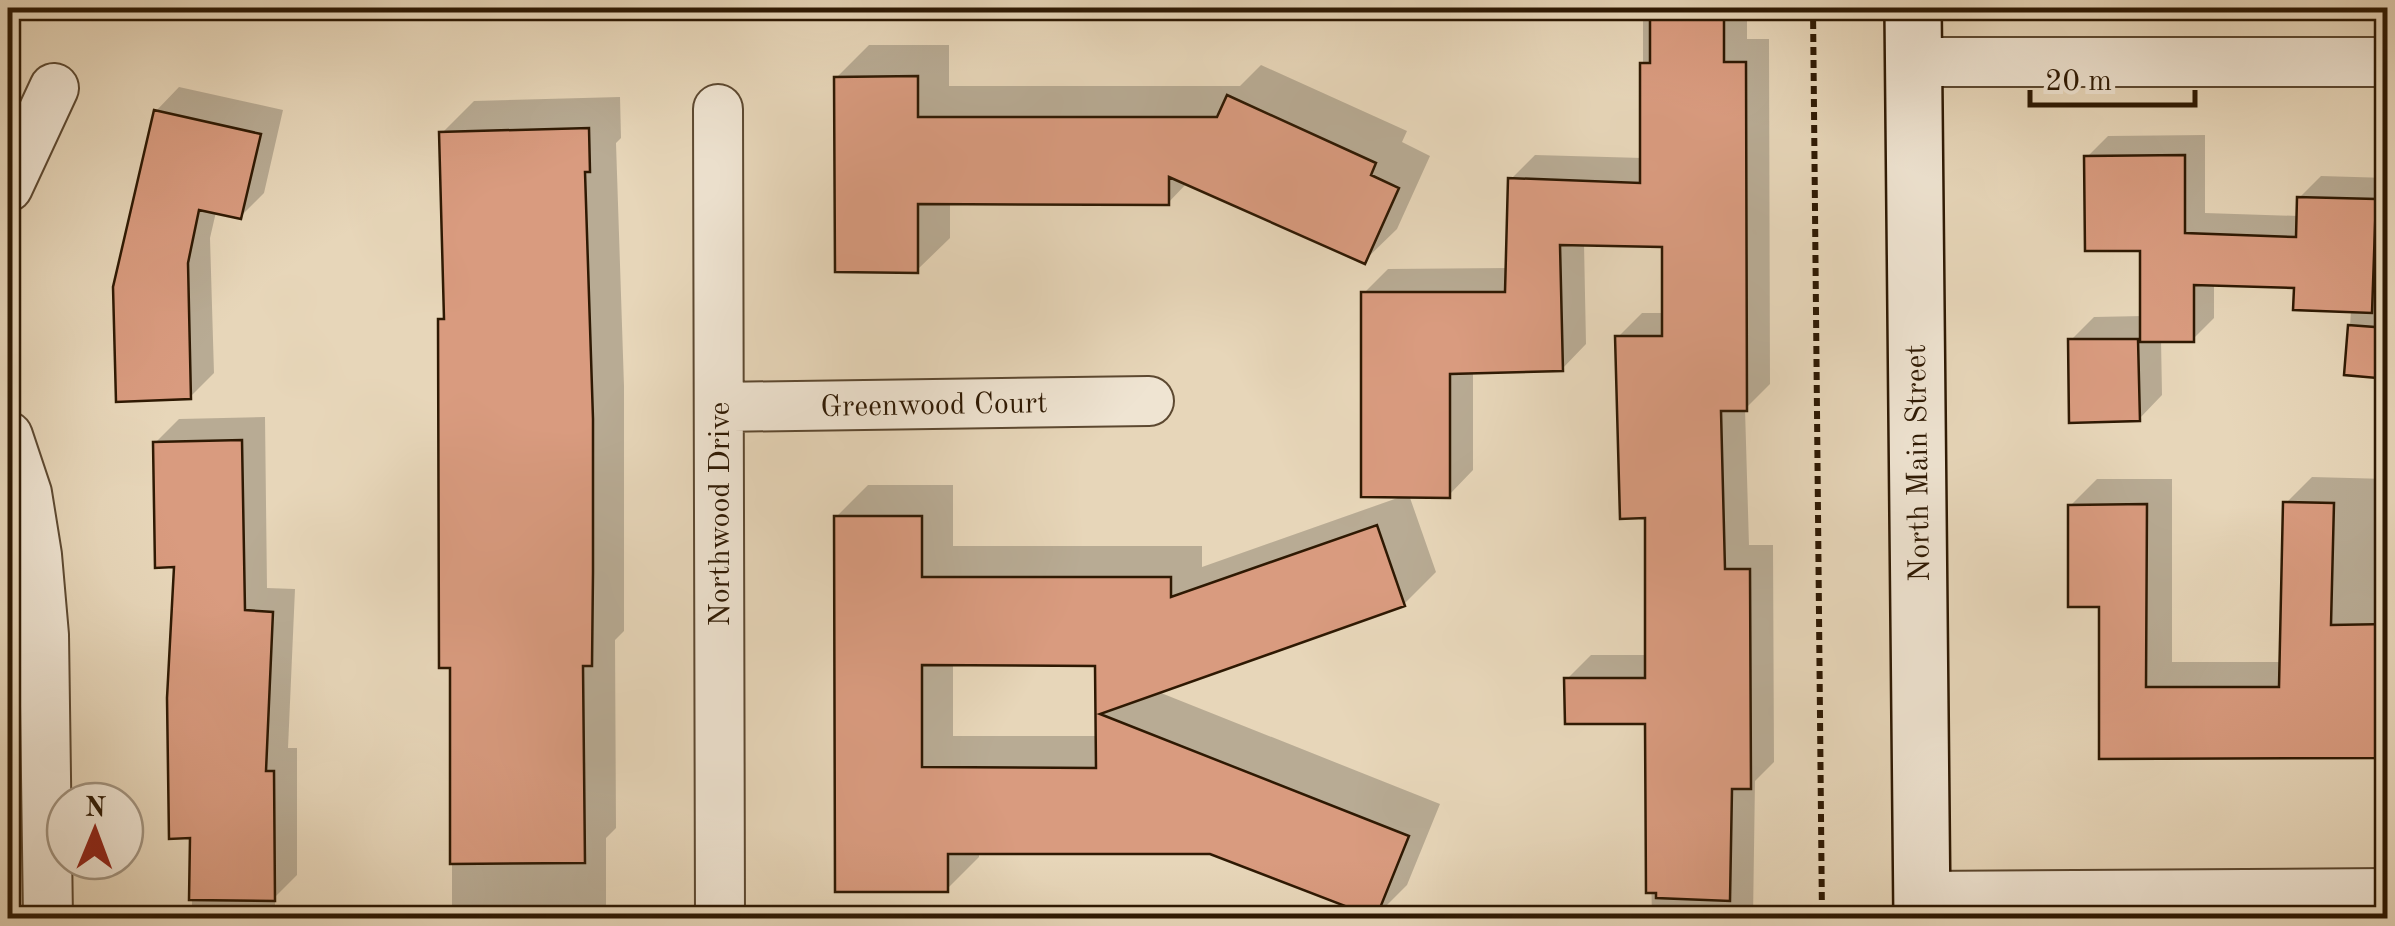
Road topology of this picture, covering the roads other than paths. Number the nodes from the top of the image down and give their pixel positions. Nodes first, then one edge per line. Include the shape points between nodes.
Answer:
1 (1913, 8) edge
2 (1913, 62) junction
3 (2388, 62) edge
4 (54, 88) dead end
5 (718, 110) dead end
6 (8, 187) edge
7 (1150, 402) dead end
8 (719, 407) junction
9 (8, 436) edge
10 (2388, 893) edge
11 (1922, 907) edge
12 (48, 918) edge
13 (720, 918) edge

1 - 2 main road, North Main Street
2 - 3 street
2 - 11 main road, North Main Street
4 - 6 street
5 - 8 street, Northwood Drive
7 - 8 street, Greenwood Court
8 - 13 street, Northwood Drive
9 - 12 street via 26,493 43,619
10 - 11 street

